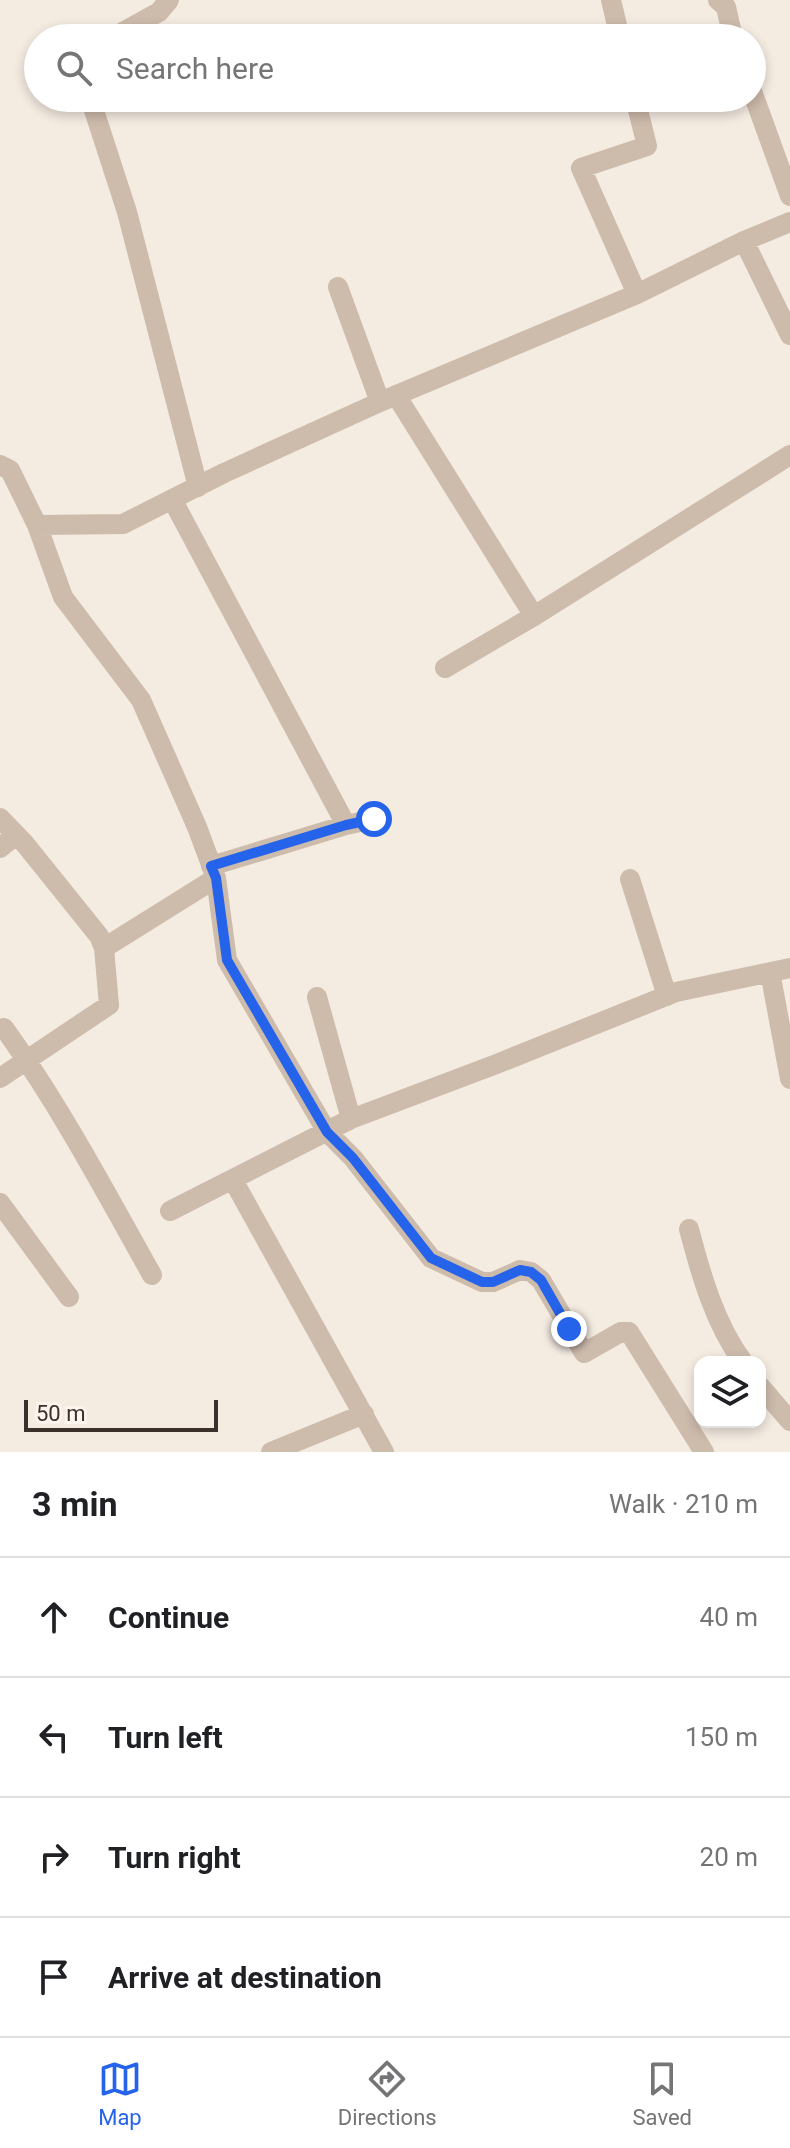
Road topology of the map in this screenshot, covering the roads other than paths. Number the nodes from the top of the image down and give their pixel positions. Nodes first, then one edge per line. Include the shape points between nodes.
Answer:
1 (169, 0) edge
2 (611, 0) edge
3 (718, 0) edge
4 (137, 24) edge
5 (617, 24) edge
6 (730, 24) edge
7 (95, 112) edge
8 (638, 112) edge
9 (760, 112) edge
10 (790, 196) edge
11 (790, 222) edge
12 (744, 241) junction
13 (338, 287) dead end
14 (637, 294) junction
15 (790, 335) edge
16 (388, 398) junction
17 (790, 455) edge
18 (0, 465) edge
19 (198, 487) junction
20 (172, 499) junction
21 (37, 525) junction
22 (534, 616) junction
23 (445, 668) dead end
24 (0, 818) edge
25 (374, 819) dead end
26 (346, 825) junction
27 (8, 841) edge
28 (214, 872) junction
29 (630, 879) dead end
30 (104, 948) junction
31 (780, 970) edge
32 (667, 996) junction
33 (317, 997) dead end
34 (4, 1028) dead end
35 (28, 1060) junction
36 (0, 1078) edge
37 (790, 1079) edge
38 (351, 1119) junction
39 (327, 1132) junction
40 (233, 1180) junction
41 (0, 1203) edge
42 (170, 1211) dead end
43 (689, 1229) dead end
44 (152, 1275) dead end
45 (69, 1297) dead end
46 (739, 1356) edge
47 (766, 1393) edge
48 (364, 1414) junction
49 (790, 1421) edge
50 (271, 1452) edge
51 (384, 1452) edge
52 (704, 1452) edge

1 - 4 street
2 - 5 street
3 - 6 street via 726,7
7 - 19 street via 127,212
8 - 14 street via 647,146 581,168
9 - 10 street
11 - 12 street
12 - 14 street
12 - 15 street
13 - 16 street
14 - 16 street
16 - 19 street
16 - 22 street
17 - 22 street
18 - 21 street via 10,470
19 - 20 street
20 - 21 street via 123,524
20 - 26 street
21 - 28 street via 63,597 141,700
22 - 23 street
24 - 27 street
25 - 26 street
26 - 28 street
27 - 30 street via 93,927
28 - 30 street
28 - 39 street via 227,960
29 - 32 street
30 - 35 street via 109,1005
31 - 32 street
31 - 37 street
32 - 38 street
33 - 38 street
34 - 35 street
35 - 36 street
35 - 44 street
38 - 39 street
39 - 40 street
39 - 52 street via 431,1258 482,1282 520,1270 531,1272 584,1353 629,1332
40 - 42 street
40 - 48 street
41 - 45 street
43 - 46 street via 727,1337
47 - 49 street
48 - 50 street
48 - 51 street

